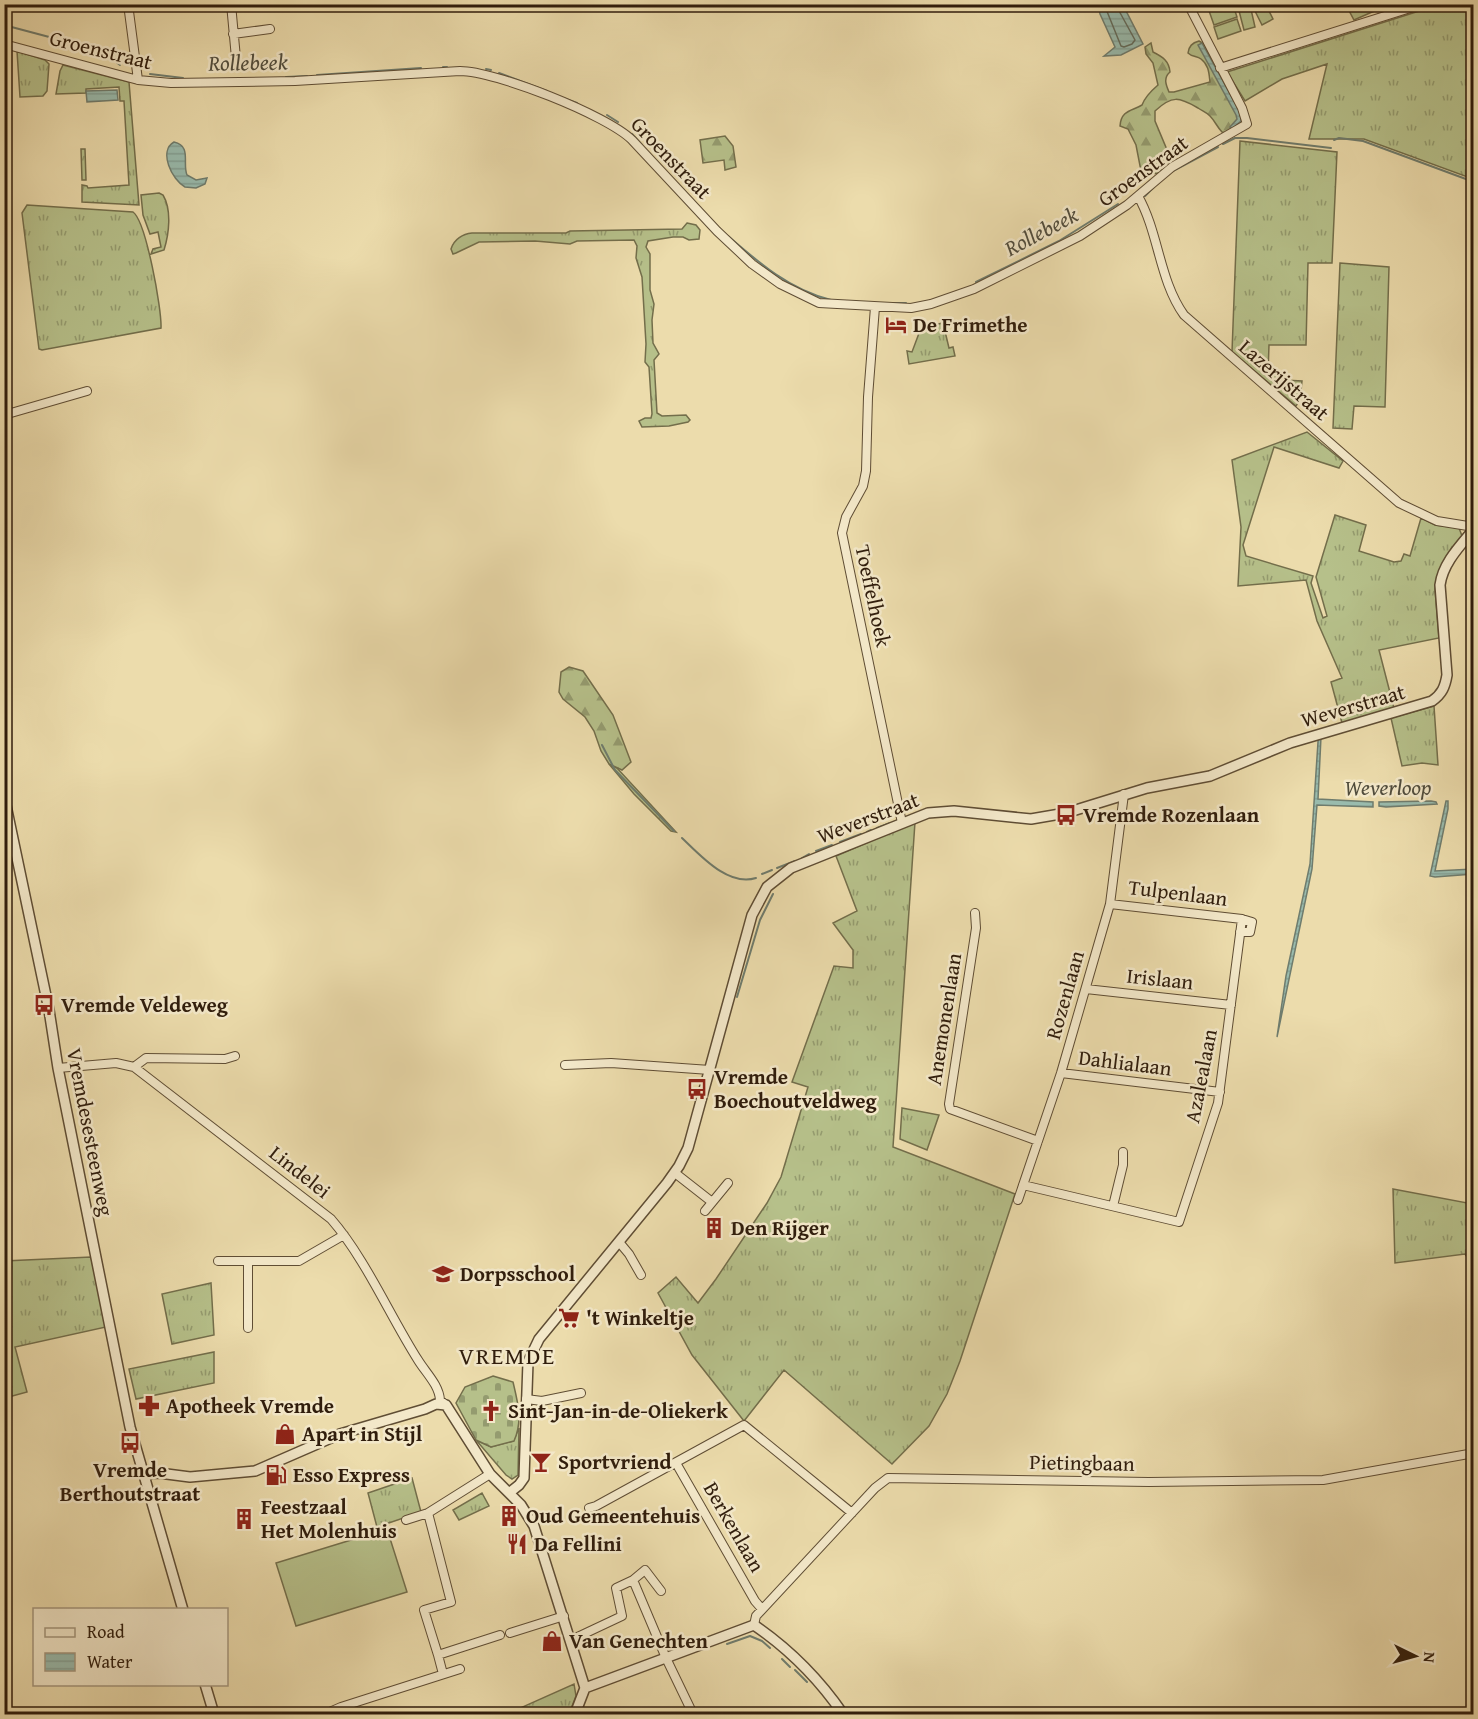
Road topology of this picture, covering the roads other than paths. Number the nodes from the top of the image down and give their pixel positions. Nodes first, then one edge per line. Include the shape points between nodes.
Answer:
1 (128, 4) edge
2 (231, 4) edge
3 (1188, 4) edge
4 (1423, 4) edge
5 (270, 29) dead end
6 (233, 34) junction
7 (4, 44) edge
8 (236, 58) dead end
9 (1220, 68) junction
10 (138, 80) junction
11 (1138, 196) junction
12 (875, 307) junction
13 (87, 391) dead end
14 (4, 415) edge
15 (1473, 528) edge
16 (1124, 794) junction
17 (4, 796) edge
18 (902, 823) junction
19 (1110, 904) junction
20 (975, 913) dead end
21 (1242, 919) joint
22 (1086, 989) junction
23 (1231, 1005) junction
24 (235, 1056) dead end
25 (565, 1065) dead end
26 (134, 1067) junction
27 (58, 1068) junction
28 (710, 1070) junction
29 (1061, 1073) junction
30 (1220, 1092) junction
31 (1038, 1141) junction
32 (1123, 1152) dead end
33 (675, 1173) junction
34 (728, 1183) dead end
35 (1023, 1185) junction
36 (1018, 1200) dead end
37 (712, 1202) junction
38 (1113, 1206) junction
39 (705, 1211) dead end
40 (344, 1235) junction
41 (619, 1242) junction
42 (218, 1261) dead end
43 (248, 1261) junction
44 (641, 1275) dead end
45 (248, 1328) dead end
46 (581, 1393) dead end
47 (526, 1400) junction
48 (446, 1405) junction
49 (1473, 1453) edge
50 (676, 1462) junction
51 (142, 1474) junction
52 (490, 1474) junction
53 (509, 1493) junction
54 (589, 1508) dead end
55 (428, 1513) junction
56 (852, 1513) junction
57 (406, 1520) dead end
58 (633, 1580) junction
59 (661, 1591) dead end
60 (182, 1608) edge
61 (762, 1609) junction
62 (564, 1616) junction
63 (754, 1625) junction
64 (510, 1632) dead end
65 (500, 1635) dead end
66 (571, 1640) junction
67 (438, 1655) junction
68 (666, 1658) junction
69 (460, 1670) dead end
70 (443, 1674) junction
71 (206, 1686) edge
72 (585, 1688) junction
73 (214, 1714) edge
74 (325, 1714) edge
75 (575, 1714) edge
76 (693, 1714) edge
77 (843, 1714) edge

1 - 10 street
2 - 6 street
3 - 9 street
4 - 9 street
5 - 6 street
6 - 8 street
7 - 10 street, Groenstraat
9 - 11 street, Groenstraat via 1247,124 1172,167
10 - 12 street, Groenstraat via 226,84 460,71 486,74 618,128 717,231 780,284 819,303
11 - 12 street, Groenstraat via 1080,236 974,289 911,308
11 - 15 street, Lazerijstraat via 1173,297 1184,315 1399,503 1437,521
12 - 18 street, Toeffelhoek via 866,471 842,532
13 - 14 street
15 - 16 street, Weverstraat via 1442,574 1447,675 1439,696 1425,704 1290,743 1210,776
16 - 18 street, Weverstraat via 1066,813 1031,819 942,811
16 - 19 street, Rozenlaan
17 - 27 street, Vremdesesteenweg
18 - 28 street, Weverstraat via 791,868 768,887 752,915
19 - 21 street, Tulpenlaan
19 - 22 street, Rozenlaan
20 - 31 street, Anemonenlaan via 976,928 949,1104 953,1111
21 - 23 street, Azalealaan via 1252,922 1250,932 1240,932
22 - 23 street, Irislaan
22 - 29 street, Rozenlaan
23 - 30 street, Azalealaan
24 - 26 street via 146,1058
25 - 28 street via 611,1063
26 - 27 street via 116,1063
26 - 40 street, Lindelei via 331,1219
27 - 51 street, Vremdesesteenweg
28 - 33 street, Weverstraat via 688,1148
29 - 30 street, Dahlialaan
29 - 31 street, Rozenlaan
30 - 38 street, Azalealaan via 1179,1222
31 - 35 street, Rozenlaan
32 - 38 street
33 - 37 street
33 - 41 street, Weverstraat
34 - 37 street
35 - 36 street, Rozenlaan
35 - 38 street
37 - 39 street
40 - 43 street via 299,1261
40 - 48 street, Lindelei
41 - 44 street
41 - 47 street, Weverstraat via 538,1339 528,1362
42 - 43 street
43 - 45 street
46 - 47 street via 542,1401
47 - 53 street via 524,1478
48 - 51 street via 436,1404 340,1434 252,1471 190,1477
48 - 52 street
49 - 56 street, Pietingbaan via 1323,1480 888,1478
50 - 54 street
50 - 56 street via 744,1425
50 - 61 street, Berkenlaan
51 - 60 street, Vremdesesteenweg
52 - 53 street
52 - 55 street
53 - 62 street via 534,1526
55 - 57 street
55 - 67 street via 451,1602 424,1610
56 - 61 street, Pietingbaan
58 - 59 street via 645,1570
58 - 66 street via 616,1588 622,1616
58 - 68 street
61 - 63 street, Pietingbaan
62 - 64 street
62 - 66 street
63 - 68 street
63 - 77 street via 819,1682
65 - 67 street
66 - 72 street
67 - 70 street
68 - 72 street
68 - 76 street
69 - 70 street
70 - 74 street
71 - 73 street
72 - 75 street

